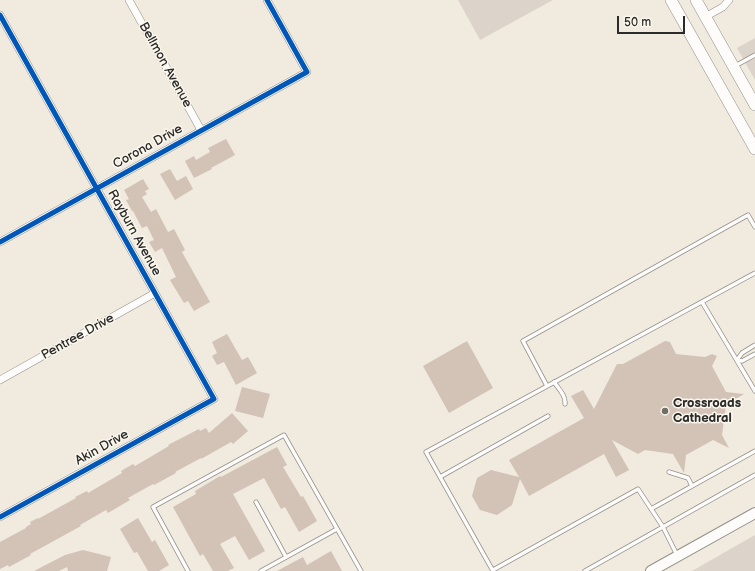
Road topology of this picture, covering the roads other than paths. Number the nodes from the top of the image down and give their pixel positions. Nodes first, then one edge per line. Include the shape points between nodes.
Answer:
1 (129, 0) edge
2 (267, 0) edge
3 (671, 0) edge
4 (696, 0) edge
5 (729, 0) edge
6 (0, 15) edge
7 (705, 17) junction
8 (755, 55) edge
9 (733, 66) junction
10 (754, 101) edge
11 (201, 130) junction
12 (755, 149) edge
13 (97, 189) junction
14 (755, 227) edge
15 (0, 242) edge
16 (755, 273) edge
17 (155, 293) junction
18 (702, 302) junction
19 (755, 345) edge
20 (755, 354) edge
21 (737, 360) junction
22 (0, 380) edge
23 (554, 382) junction
24 (547, 386) junction
25 (755, 391) edge
26 (214, 399) joint
27 (565, 404) dead end
28 (548, 416) dead end
29 (755, 451) edge
30 (669, 472) dead end
31 (755, 475) edge
32 (440, 477) junction
33 (692, 486) junction
34 (256, 502) dead end
35 (651, 509) junction
36 (755, 513) edge
37 (0, 517) edge
38 (662, 527) junction
39 (337, 529) junction
40 (678, 556) junction
41 (286, 557) junction
42 (188, 571) edge
43 (261, 571) edge
44 (361, 571) edge
45 (493, 571) edge
46 (585, 571) edge
47 (651, 571) edge

1 - 11 street, Bellmon Avenue
2 - 11 street, Corona Drive via 307,72
3 - 12 main road
4 - 7 main road
5 - 7 street via 723,7
6 - 13 street, Rayburn Avenue
7 - 9 main road
8 - 9 lane
9 - 10 main road
11 - 13 street, Corona Drive
13 - 15 street, Corona Drive
13 - 17 street, Rayburn Avenue
14 - 24 lane via 748,215 523,340
16 - 18 lane
17 - 22 street, Pentree Drive
17 - 26 street, Rayburn Avenue
18 - 21 lane
18 - 23 lane
19 - 21 lane via 742,353
20 - 21 lane via 742,361
21 - 25 lane
23 - 24 lane
23 - 27 lane via 565,397
24 - 32 lane via 426,452
26 - 37 street, Akin Drive
28 - 32 lane
29 - 33 lane
30 - 33 lane via 688,478
31 - 38 lane
32 - 45 lane
33 - 35 lane
34 - 41 lane
35 - 38 lane
35 - 45 lane via 638,490
36 - 40 main road
38 - 40 lane
38 - 46 lane
39 - 41 lane
39 - 42 lane via 284,435 153,507
39 - 44 lane
40 - 47 main road
41 - 43 lane

